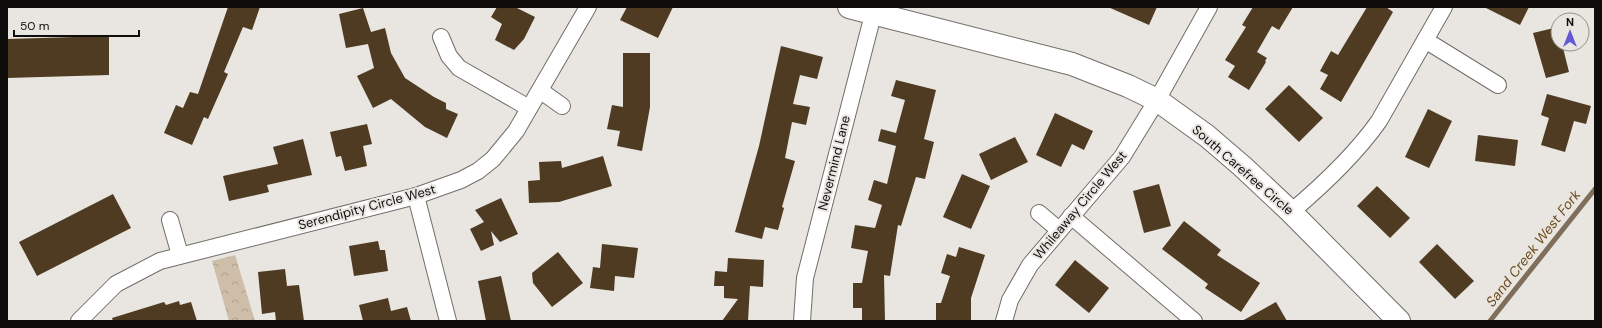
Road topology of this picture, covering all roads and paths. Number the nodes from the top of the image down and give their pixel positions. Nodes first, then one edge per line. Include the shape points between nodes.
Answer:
1 (588, 7) edge
2 (849, 7) edge
3 (1210, 7) edge
4 (1444, 7) edge
5 (874, 10) edge
6 (441, 37) dead end
7 (1425, 40) junction
8 (1498, 85) dead end
9 (541, 91) junction
10 (1157, 100) junction
11 (562, 106) dead end
12 (529, 108) junction
13 (416, 196) junction
14 (1291, 212) junction
15 (1038, 213) dead end
16 (1071, 216) junction
17 (170, 220) dead end
18 (1059, 230) junction
19 (180, 256) junction
20 (79, 321) edge
21 (448, 321) edge
22 (802, 321) edge
23 (1004, 321) edge
24 (1194, 321) edge
25 (1399, 321) edge

1 - 9 street, Serendipity Circle West
2 - 5 main road, South Carefree Circle
3 - 10 street, Whileaway Circle West
4 - 7 street
5 - 10 main road, South Carefree Circle via 1072,64
5 - 22 street, Nevermind Lane via 804,278
6 - 12 street via 449,56 458,68
7 - 8 street
7 - 14 street via 1368,137 1317,190
9 - 11 street
9 - 12 street, Serendipity Circle West
10 - 14 main road, South Carefree Circle via 1207,136
10 - 16 street, Whileaway Circle West via 1122,157
12 - 13 street, Serendipity Circle West via 516,131 493,159 478,171
13 - 19 street, Serendipity Circle West
13 - 21 street
14 - 25 main road, South Carefree Circle
15 - 18 street
16 - 18 street, Whileaway Circle West
16 - 24 street
17 - 19 street
18 - 23 street, Whileaway Circle West via 1019,282
19 - 20 street, Serendipity Circle West via 160,261 116,284

